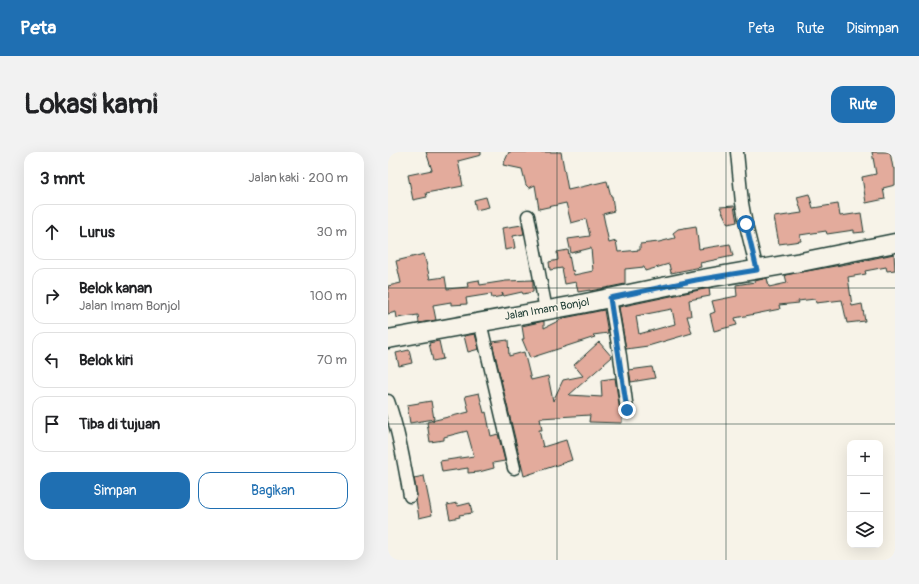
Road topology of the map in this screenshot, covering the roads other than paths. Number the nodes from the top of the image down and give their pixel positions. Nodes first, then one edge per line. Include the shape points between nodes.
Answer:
1 (738, 152) edge
2 (528, 216) dead end
3 (895, 242) edge
4 (757, 270) junction
5 (610, 298) junction
6 (546, 310) junction
7 (480, 322) junction
8 (388, 339) edge
9 (388, 401) edge
10 (627, 410) dead end
11 (514, 468) dead end
12 (410, 496) dead end

1 - 4 street via 742,203
2 - 6 street
3 - 4 main road, Jalan Imam Bonjol
4 - 5 main road, Jalan Imam Bonjol
5 - 6 main road, Jalan Imam Bonjol
5 - 10 street
6 - 7 main road, Jalan Imam Bonjol
7 - 8 main road, Jalan Imam Bonjol
7 - 11 street
9 - 12 street via 402,449

